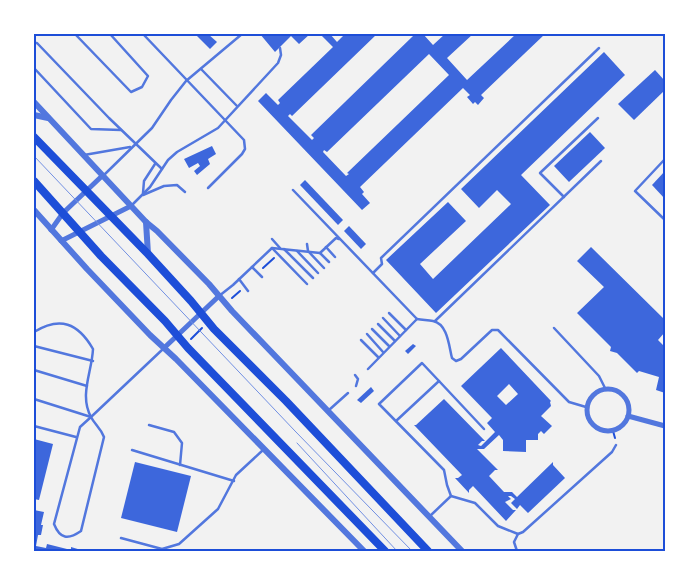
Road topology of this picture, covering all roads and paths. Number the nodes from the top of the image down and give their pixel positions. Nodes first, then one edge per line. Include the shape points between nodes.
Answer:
1 (75, 34) edge
2 (110, 34) edge
3 (143, 34) edge
4 (242, 34) edge
5 (34, 43) edge
6 (280, 48) dead end
7 (599, 48) dead end
8 (34, 68) edge
9 (201, 69) junction
10 (186, 80) junction
11 (34, 102) edge
12 (237, 106) junction
13 (34, 115) edge
14 (50, 118) junction
15 (598, 118) dead end
16 (224, 120) junction
17 (122, 130) junction
18 (34, 137) edge
19 (135, 143) junction
20 (132, 147) junction
21 (84, 155) junction
22 (665, 159) edge
23 (601, 161) dead end
24 (155, 164) junction
25 (162, 169) junction
26 (102, 176) junction
27 (34, 181) edge
28 (208, 188) dead end
29 (293, 190) dead end
30 (86, 191) junction
31 (185, 192) dead end
32 (142, 194) junction
33 (564, 197) junction
34 (131, 206) junction
35 (34, 210) edge
36 (63, 213) junction
37 (110, 216) junction
38 (665, 220) edge
39 (146, 222) junction
40 (51, 230) junction
41 (80, 232) junction
42 (272, 239) dead end
43 (340, 239) junction
44 (61, 241) junction
45 (307, 244) dead end
46 (326, 247) junction
47 (272, 248) junction
48 (283, 249) junction
49 (296, 250) junction
50 (308, 251) junction
51 (320, 252) junction
52 (148, 254) junction
53 (335, 257) dead end
54 (330, 262) dead end
55 (252, 267) junction
56 (324, 268) dead end
57 (318, 273) dead end
58 (374, 273) junction
59 (262, 277) dead end
60 (313, 278) dead end
61 (239, 279) junction
62 (307, 284) dead end
63 (239, 291) dead end
64 (248, 291) dead end
65 (219, 296) junction
66 (230, 301) junction
67 (201, 313) junction
68 (389, 313) dead end
69 (383, 318) dead end
70 (418, 319) junction
71 (435, 321) junction
72 (209, 322) junction
73 (378, 324) dead end
74 (554, 328) dead end
75 (372, 329) dead end
76 (406, 330) junction
77 (34, 332) edge
78 (367, 334) dead end
79 (177, 335) junction
80 (400, 336) junction
81 (361, 340) dead end
82 (395, 341) junction
83 (185, 345) junction
84 (34, 346) edge
85 (389, 346) junction
86 (164, 348) junction
87 (383, 352) junction
88 (378, 357) junction
89 (92, 361) junction
90 (368, 369) dead end
91 (34, 370) edge
92 (355, 375) dead end
93 (439, 381) junction
94 (87, 386) junction
95 (356, 386) dead end
96 (605, 388) junction
97 (348, 393) dead end
98 (34, 399) edge
99 (586, 407) junction
100 (328, 411) junction
101 (628, 416) junction
102 (91, 417) junction
103 (396, 422) junction
104 (149, 425) dead end
105 (34, 426) edge
106 (665, 426) edge
107 (484, 428) dead end
108 (76, 437) junction
109 (616, 445) dead end
110 (264, 449) junction
111 (132, 450) dead end
112 (180, 464) junction
113 (234, 482) junction
114 (451, 496) junction
115 (429, 517) junction
116 (518, 534) junction
117 (121, 538) dead end
118 (364, 551) edge
119 (385, 551) edge
120 (428, 551) edge
121 (462, 551) edge
122 (517, 551) edge

1 - 2 lane via 131,92 142,87 148,76
3 - 10 lane
4 - 9 lane
5 - 17 lane
6 - 12 lane via 278,63
7 - 58 lane via 381,258 382,264
8 - 17 lane via 91,129
9 - 10 lane
9 - 12 lane
10 - 16 lane
10 - 19 lane via 152,128
11 - 14 street
12 - 16 lane
13 - 14 street
14 - 21 street
15 - 33 lane via 540,173
16 - 25 lane via 218,128 177,152
16 - 28 lane via 244,140 245,149
17 - 19 lane
18 - 30 main road
19 - 20 lane
19 - 24 lane
20 - 21 lane
20 - 26 lane
21 - 26 street
22 - 38 lane via 635,191
23 - 33 lane
24 - 25 lane
24 - 32 lane via 144,182
25 - 32 lane
26 - 30 street
26 - 34 street
27 - 36 main road
29 - 43 lane
30 - 36 street
30 - 37 main road
31 - 32 lane via 177,185
32 - 34 lane
33 - 71 lane
34 - 37 street
34 - 39 street
35 - 40 street
36 - 40 street
36 - 41 main road
37 - 41 street
37 - 52 main road
39 - 52 street
39 - 65 street
40 - 44 street
41 - 44 street
41 - 79 main road
42 - 48 lane
43 - 46 lane via 336,238
43 - 58 lane
44 - 86 street
45 - 50 lane
46 - 51 lane
46 - 53 lane
47 - 48 lane
47 - 55 lane
47 - 62 lane
48 - 49 lane
48 - 60 lane
49 - 50 lane
49 - 57 lane
50 - 51 lane
50 - 56 lane
51 - 54 lane
52 - 67 main road
55 - 59 lane
55 - 61 lane
58 - 70 lane
61 - 64 lane
61 - 65 lane
63 - 66 path
65 - 66 street
65 - 67 street
66 - 100 street
67 - 72 main road
67 - 79 street
68 - 76 lane
69 - 80 lane
70 - 71 lane
70 - 76 lane
71 - 99 lane via 448,337 452,358 456,361 492,330 498,330 569,402
72 - 83 path
72 - 120 main road
73 - 82 lane
74 - 96 lane via 599,376
75 - 85 lane
76 - 80 lane
77 - 89 lane via 52,323 74,327 93,349
78 - 87 lane
79 - 83 main road
79 - 86 street
80 - 82 lane
81 - 88 lane
82 - 85 lane
83 - 119 main road
84 - 89 lane
85 - 87 lane
86 - 102 lane
86 - 110 street
87 - 88 lane
88 - 90 lane
89 - 94 lane
91 - 94 lane
92 - 95 lane via 358,379
93 - 103 lane
93 - 103 lane via 422,363 379,404
93 - 107 lane
94 - 102 lane via 86,398
96 - 99 street via 592,395
96 - 101 street via 624,396 628,402
97 - 100 lane
98 - 102 lane
99 - 101 street via 591,424 601,430 620,428
100 - 115 street
101 - 106 street
102 - 108 lane via 80,427
102 - 108 lane via 104,437 81,531 65,537 58,533 54,524
103 - 114 lane via 444,470
104 - 112 lane via 174,432 182,443
105 - 108 lane
109 - 116 lane via 588,474
110 - 113 lane via 236,475
110 - 118 street
111 - 112 lane
112 - 113 lane
113 - 117 lane via 218,509 179,544 162,549
114 - 115 lane
114 - 116 lane via 475,503 498,526
115 - 121 street
116 - 122 lane via 514,542

